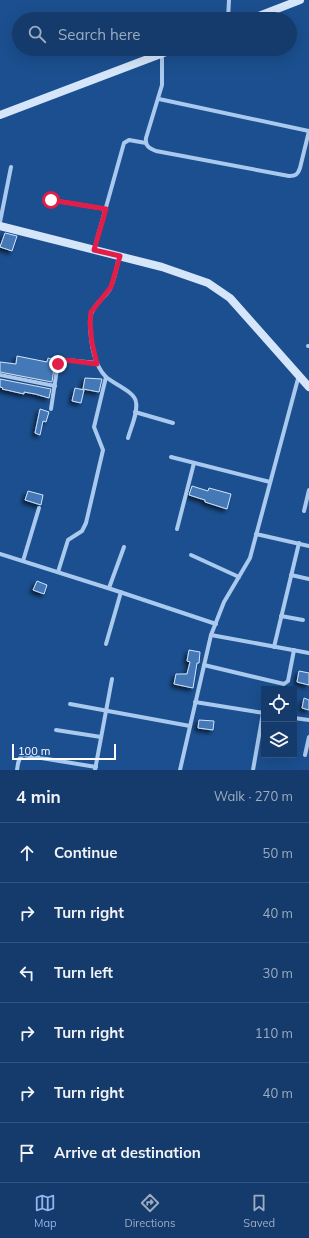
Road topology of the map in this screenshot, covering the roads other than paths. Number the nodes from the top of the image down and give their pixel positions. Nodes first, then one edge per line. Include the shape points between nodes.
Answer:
1 (228, 0) edge
2 (300, 0) edge
3 (228, 12) edge
4 (269, 12) edge
5 (157, 56) edge
6 (162, 56) edge
7 (159, 99) junction
8 (0, 115) edge
9 (309, 131) edge
10 (146, 143) junction
11 (12, 167) dead end
12 (51, 200) dead end
13 (106, 209) junction
14 (0, 222) edge
15 (0, 226) edge
16 (94, 250) junction
17 (120, 256) junction
18 (97, 364) junction
19 (299, 374) junction
20 (0, 375) edge
21 (106, 377) junction
22 (55, 386) junction
23 (309, 387) edge
24 (51, 409) dead end
25 (135, 412) junction
26 (173, 423) dead end
27 (128, 438) dead end
28 (171, 457) dead end
29 (194, 463) junction
30 (270, 482) junction
31 (309, 490) edge
32 (39, 508) dead end
33 (304, 511) dead end
34 (177, 529) dead end
35 (256, 534) junction
36 (299, 544) junction
37 (309, 546) edge
38 (124, 547) dead end
39 (0, 554) edge
40 (191, 555) dead end
41 (23, 561) junction
42 (58, 572) junction
43 (291, 575) junction
44 (239, 577) junction
45 (309, 579) edge
46 (109, 588) junction
47 (122, 592) junction
48 (282, 616) junction
49 (303, 620) dead end
50 (216, 624) junction
51 (211, 635) junction
52 (106, 644) dead end
53 (274, 647) junction
54 (294, 650) junction
55 (309, 653) edge
56 (204, 665) junction
57 (112, 679) dead end
58 (195, 702) junction
59 (70, 704) dead end
60 (106, 712) junction
61 (261, 713) edge
62 (297, 718) edge
63 (309, 720) edge
64 (262, 722) edge
65 (190, 726) junction
66 (56, 730) dead end
67 (102, 737) junction
68 (309, 737) edge
69 (305, 755) dead end
70 (96, 769) edge
71 (17, 770) edge
72 (180, 770) edge
73 (253, 770) edge

1 - 3 street
2 - 4 street
5 - 8 street
6 - 7 street via 163,80
7 - 9 street
7 - 10 street
9 - 10 street via 300,168 295,176 156,151 149,148
10 - 13 street via 129,140 124,144
11 - 14 street
12 - 13 street
13 - 16 street
15 - 16 street
16 - 17 street
17 - 18 street via 111,287 91,312 92,343
17 - 19 street via 208,282 230,298
18 - 21 street
18 - 22 street via 61,360 58,364
19 - 23 street
19 - 30 street
20 - 22 street
21 - 25 street via 135,398
21 - 42 street via 94,427 103,450 86,523 82,531 68,540
22 - 24 street
25 - 26 street
25 - 27 street
28 - 29 street
29 - 30 street
29 - 34 street
30 - 35 street
31 - 33 street
32 - 41 street
35 - 36 street
35 - 44 street via 250,558
36 - 37 street
36 - 43 street
38 - 46 street
39 - 41 street
40 - 44 street
41 - 42 street
42 - 46 street
43 - 45 street
43 - 48 street
44 - 50 street via 224,602
46 - 47 street
47 - 50 street
47 - 52 street
48 - 49 street
48 - 53 street
50 - 51 street
51 - 53 street
51 - 56 street
53 - 54 street
54 - 55 street
54 - 56 street via 288,681 284,684
56 - 58 street
57 - 60 street
58 - 61 street
58 - 65 street
59 - 60 street
60 - 65 street
60 - 67 street
62 - 63 street
64 - 73 street
65 - 72 street
66 - 67 street
67 - 70 street
68 - 69 street
70 - 71 street via 23,755 18,760

